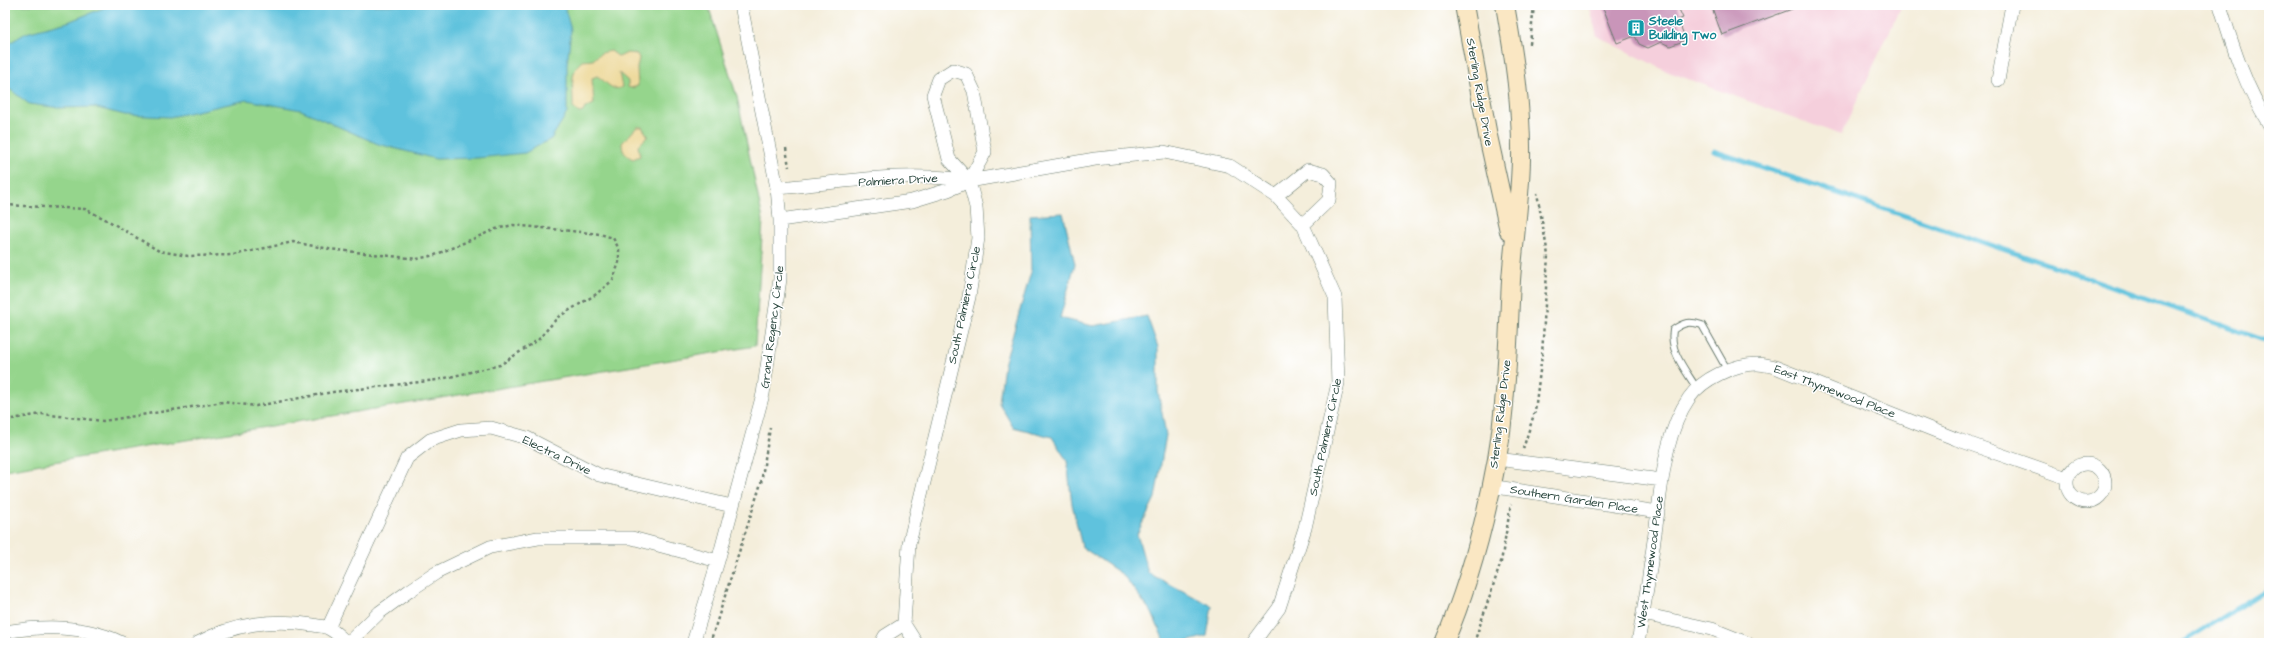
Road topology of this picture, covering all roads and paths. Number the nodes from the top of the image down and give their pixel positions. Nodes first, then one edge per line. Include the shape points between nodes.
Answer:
1 (741, 5) edge
2 (1464, 5) edge
3 (1505, 5) edge
4 (2012, 5) edge
5 (2220, 5) edge
6 (1998, 80) dead end
7 (2269, 124) edge
8 (969, 181) junction
9 (777, 188) junction
10 (1276, 196) junction
11 (5, 205) edge
12 (780, 220) junction
13 (1303, 225) junction
14 (1513, 250) junction
15 (1728, 371) junction
16 (1697, 389) junction
17 (5, 420) edge
18 (1497, 459) junction
19 (2067, 478) dead end
20 (1662, 480) junction
21 (1490, 486) junction
22 (732, 506) junction
23 (1658, 512) junction
24 (718, 561) junction
25 (1643, 614) junction
26 (904, 624) junction
27 (328, 628) junction
28 (5, 632) edge
29 (122, 643) edge
30 (198, 643) edge
31 (348, 643) edge
32 (693, 643) edge
33 (881, 643) edge
34 (916, 643) edge
35 (1253, 643) edge
36 (1444, 643) edge
37 (1638, 643) edge
38 (1747, 643) edge

1 - 9 street, Grand Regency Circle
2 - 14 street, Sterling Ridge Drive via 1488,136
3 - 14 street, Sterling Ridge Drive via 1512,44 1519,118 1520,160
4 - 6 street
5 - 7 street via 2238,63
8 - 8 street via 949,160 933,95 939,79 953,70 966,74 974,91 985,152
8 - 9 street, Palmiera Drive via 910,177
8 - 10 street, South Palmiera Circle via 1095,159 1164,152 1230,166
8 - 12 street, Palmiera Drive via 912,201
8 - 26 street, South Palmiera Circle via 976,208 978,238 968,297 909,544
9 - 12 street, Grand Regency Circle
10 - 13 street, South Palmiera Circle
10 - 13 street via 1308,170 1323,174 1331,183 1329,200
11 - 17 path via 85,209 159,251 188,256 233,255 293,242 351,252 417,259 435,255 496,229 513,225 600,234 613,238 619,249 619,262 613,280 595,295 558,317 538,340 500,365 437,380 332,392 256,406 223,402 103,421 42,414
12 - 22 street, Grand Regency Circle via 780,279 763,394
13 - 35 street, South Palmiera Circle via 1335,297 1338,384 1305,528 1278,608
14 - 18 street, Sterling Ridge Drive via 1506,377
15 - 16 street, East Thymewood Place via 1703,383
15 - 16 lane via 1702,325 1691,321 1682,323 1673,330 1671,340
15 - 19 street, East Thymewood Place via 1757,364 1775,367 1956,439
16 - 20 street, East Thymewood Place via 1679,414
18 - 20 street
18 - 21 street, Sterling Ridge Drive
20 - 23 street, West Thymewood Place
21 - 23 street, Southern Garden Place
21 - 36 street, Sterling Ridge Drive via 1473,560 1457,613
22 - 24 street, Grand Regency Circle
22 - 27 street, Electra Drive via 598,475 527,438 491,428 461,430 430,440 407,458
23 - 25 street, West Thymewood Place
24 - 31 street via 632,538 538,538 490,547 436,573 409,591 380,612
24 - 32 street, Grand Regency Circle
25 - 37 street, West Thymewood Place
25 - 38 street via 1712,629
26 - 33 street via 885,636
26 - 34 street
27 - 30 street via 294,622 268,622 221,633
27 - 31 street
28 - 29 street via 47,627 69,628 89,631

